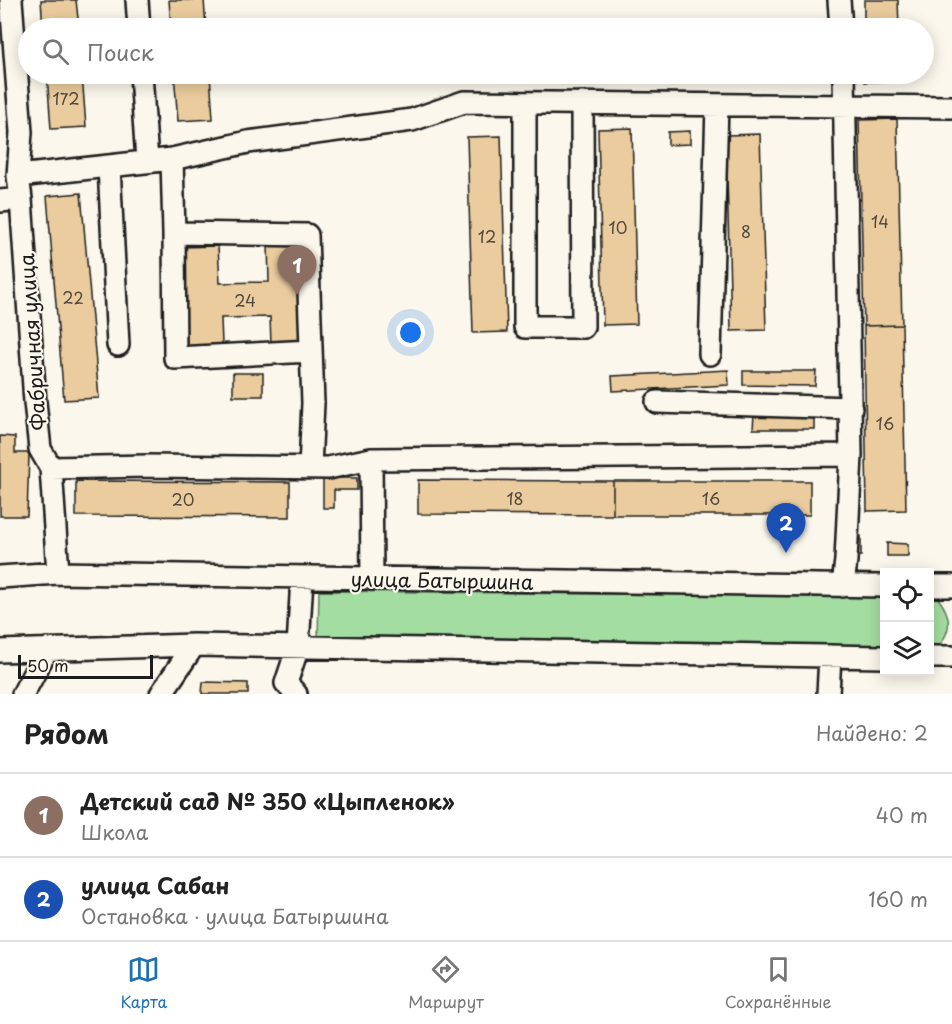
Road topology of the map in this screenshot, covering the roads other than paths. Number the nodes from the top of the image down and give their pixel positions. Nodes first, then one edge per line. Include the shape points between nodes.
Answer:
1 (11, 0) edge
2 (137, 0) edge
3 (840, 0) edge
4 (138, 18) edge
5 (841, 18) edge
6 (142, 84) edge
7 (845, 84) edge
8 (525, 103) junction
9 (582, 103) junction
10 (717, 105) junction
11 (846, 106) junction
12 (952, 107) edge
13 (172, 159) junction
14 (147, 160) junction
15 (110, 166) junction
16 (18, 176) junction
17 (21, 199) junction
18 (0, 201) edge
19 (174, 233) junction
20 (118, 345) dead end
21 (311, 351) junction
22 (710, 354) dead end
23 (657, 402) dead end
24 (851, 408) junction
25 (852, 455) junction
26 (371, 459) junction
27 (51, 468) junction
28 (310, 468) junction
29 (58, 573) junction
30 (0, 577) edge
31 (302, 578) junction
32 (372, 579) junction
33 (843, 586) junction
34 (880, 586) edge
35 (934, 586) edge
36 (952, 586) edge
37 (194, 645) junction
38 (298, 647) junction
39 (47, 649) junction
40 (0, 651) edge
41 (830, 656) junction
42 (880, 657) edge
43 (934, 657) edge
44 (952, 657) edge
45 (287, 690) edge
46 (23, 694) edge
47 (161, 694) edge
48 (828, 694) edge

1 - 16 street, Фабричная улица via 21,132
2 - 4 street
3 - 5 street
6 - 14 street
7 - 11 street
8 - 9 street
8 - 9 street via 525,327 583,327
8 - 13 street via 464,102 412,120 248,142
9 - 10 street
10 - 11 street
10 - 22 street
11 - 12 street
11 - 24 street
13 - 14 street
13 - 19 street
14 - 15 street
15 - 16 street
15 - 20 street
16 - 17 street, Фабричная улица
17 - 18 street
17 - 27 street, Фабричная улица via 40,449
19 - 21 street via 307,235
19 - 21 street via 175,358
21 - 28 street
23 - 24 street
24 - 25 street
25 - 26 street
25 - 33 street
26 - 28 street
26 - 32 street
27 - 28 street
27 - 29 street, Фабричная улица
29 - 30 street, улица Батыршина
29 - 31 street, улица Батыршина
31 - 32 street, улица Батыршина
31 - 38 street
32 - 33 street, улица Батыршина
33 - 34 street, улица Батыршина
35 - 36 street
37 - 38 street
37 - 39 street
37 - 47 street
38 - 41 street
38 - 45 street
39 - 40 street
39 - 46 street
41 - 42 street
41 - 48 street
43 - 44 street

